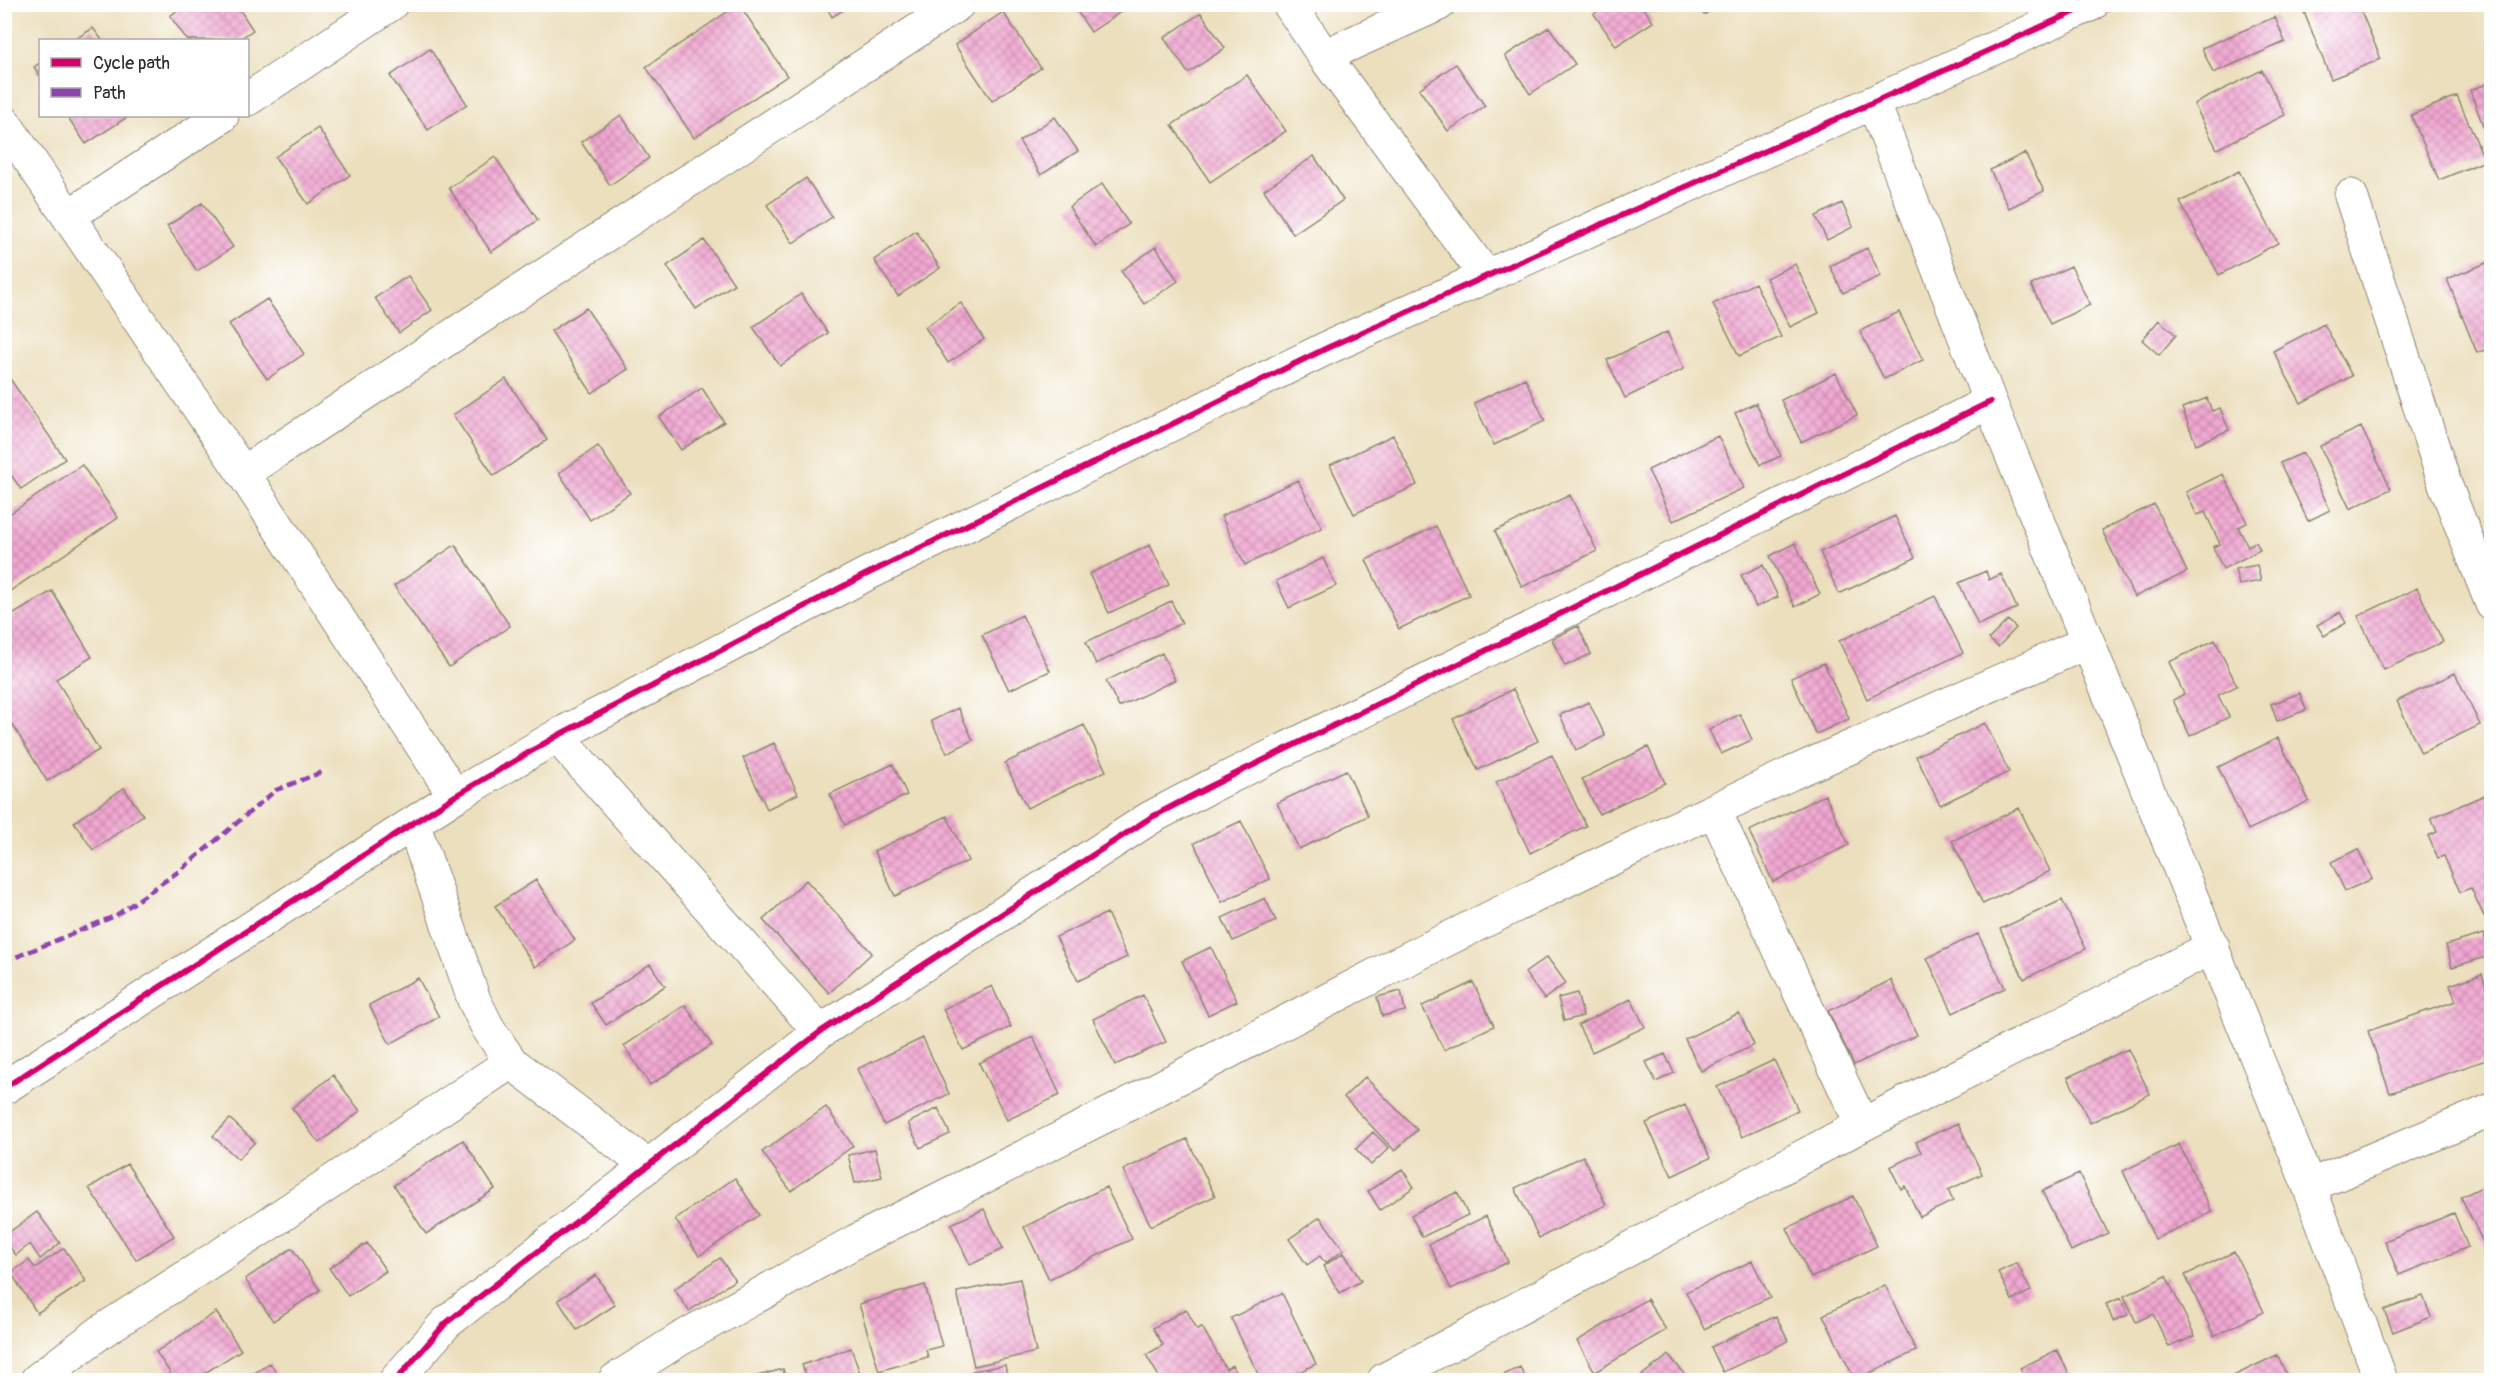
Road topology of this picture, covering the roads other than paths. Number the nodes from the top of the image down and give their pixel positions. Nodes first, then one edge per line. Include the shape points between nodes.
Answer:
1 (391, 4) edge
2 (958, 4) edge
3 (1289, 4) edge
4 (1438, 4) edge
5 (2092, 4) edge
6 (1323, 56) junction
7 (249, 98) edge
8 (1874, 104) junction
9 (220, 117) edge
10 (4, 122) edge
11 (2351, 196) dead end
12 (70, 215) junction
13 (1486, 276) junction
14 (1990, 402) junction
15 (243, 473) junction
16 (2492, 604) edge
17 (2088, 642) junction
18 (557, 736) junction
19 (455, 796) junction
20 (1714, 810) junction
21 (413, 823) junction
22 (2213, 947) junction
23 (820, 1032) junction
24 (511, 1062) junction
25 (4, 1088) edge
26 (2492, 1110) edge
27 (1862, 1125) junction
28 (648, 1166) junction
29 (2309, 1186) junction
30 (37, 1380) edge
31 (396, 1380) edge
32 (615, 1380) edge
33 (1384, 1380) edge
34 (2381, 1380) edge

1 - 7 street
2 - 15 street
3 - 6 street
4 - 6 street
5 - 8 street
6 - 13 street
8 - 13 street
8 - 14 street
9 - 12 street
10 - 12 street
11 - 16 street via 2445,484
12 - 15 street
13 - 18 street via 1327,348 865,575
14 - 17 street
14 - 23 street via 1150,818
15 - 19 street
17 - 20 street
17 - 22 street
18 - 19 street
18 - 23 street
19 - 21 street
20 - 27 street
20 - 32 street via 1393,966 856,1240
21 - 24 street via 474,999 488,1029
21 - 25 street
22 - 27 street
22 - 29 street
23 - 28 street
24 - 28 street
24 - 30 street via 102,1331
26 - 29 street
27 - 33 street
28 - 31 street via 447,1323
29 - 34 street

